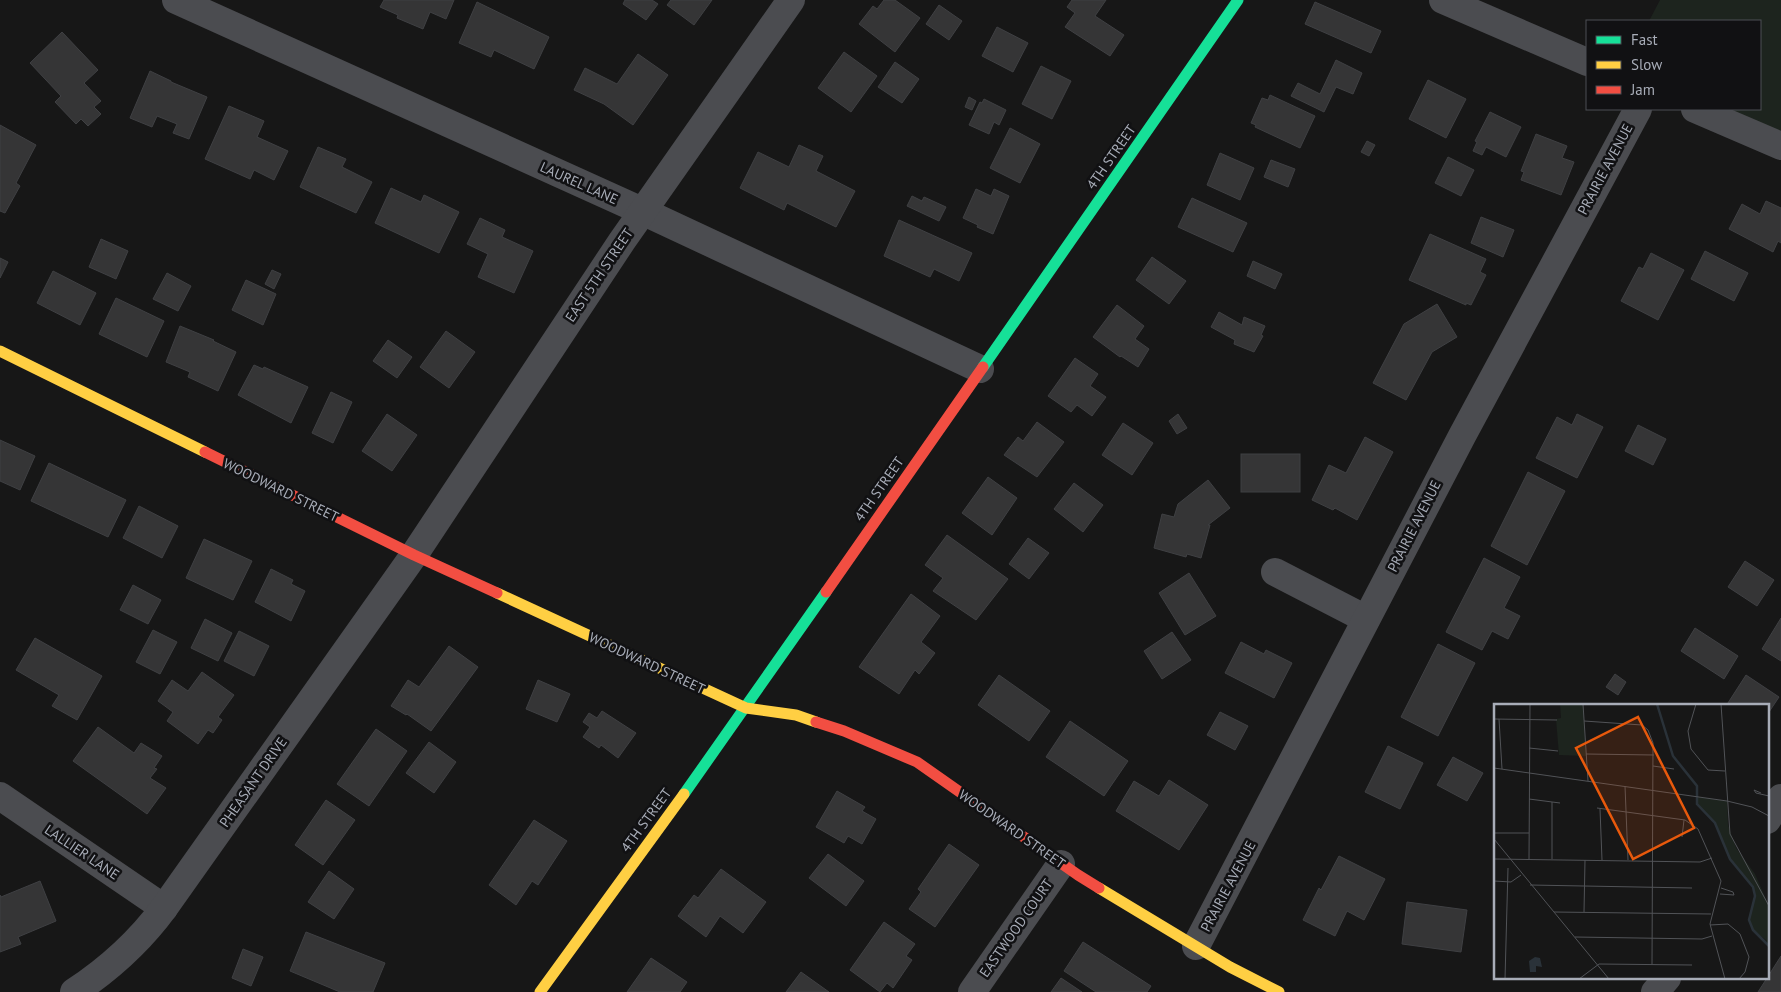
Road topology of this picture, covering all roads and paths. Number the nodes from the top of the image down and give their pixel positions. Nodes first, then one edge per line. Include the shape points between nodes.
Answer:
1 (176, 0) edge
2 (791, 0) edge
3 (1238, 0) edge
4 (1444, 0) edge
5 (1586, 62) edge
6 (1637, 110) edge
7 (1697, 110) edge
8 (1781, 146) edge
9 (642, 211) junction
10 (0, 351) edge
11 (980, 369) junction
12 (414, 555) junction
13 (1275, 572) dead end
14 (1366, 619) junction
15 (746, 708) junction
16 (0, 796) edge
17 (1781, 798) edge
18 (1768, 818) edge
19 (1061, 864) junction
20 (164, 908) junction
21 (1196, 946) junction
22 (1665, 980) edge
23 (74, 992) edge
24 (540, 992) edge
25 (972, 992) edge
26 (1279, 992) edge
27 (1655, 992) edge

1 - 9 street, LAUREL LANE
2 - 9 street, EAST 5TH STREET
3 - 11 street, 4TH STREET
4 - 5 street
6 - 14 street, PRAIRIE AVENUE
7 - 8 street
9 - 11 street, LAUREL LANE
9 - 12 street, EAST 5TH STREET
10 - 12 street, WOODWARD STREET
11 - 15 street, 4TH STREET
12 - 15 street, WOODWARD STREET
12 - 20 street, PHEASANT DRIVE
13 - 14 street
14 - 21 street, PRAIRIE AVENUE
15 - 19 street, WOODWARD STREET via 804,718 917,762
15 - 24 street, 4TH STREET
16 - 20 street, LALLIER LANE
17 - 18 street
19 - 21 street, WOODWARD STREET
19 - 25 street, EASTWOOD COURT
20 - 23 street, PHEASANT DRIVE via 129,949
21 - 26 street, WOODWARD STREET
22 - 27 street

